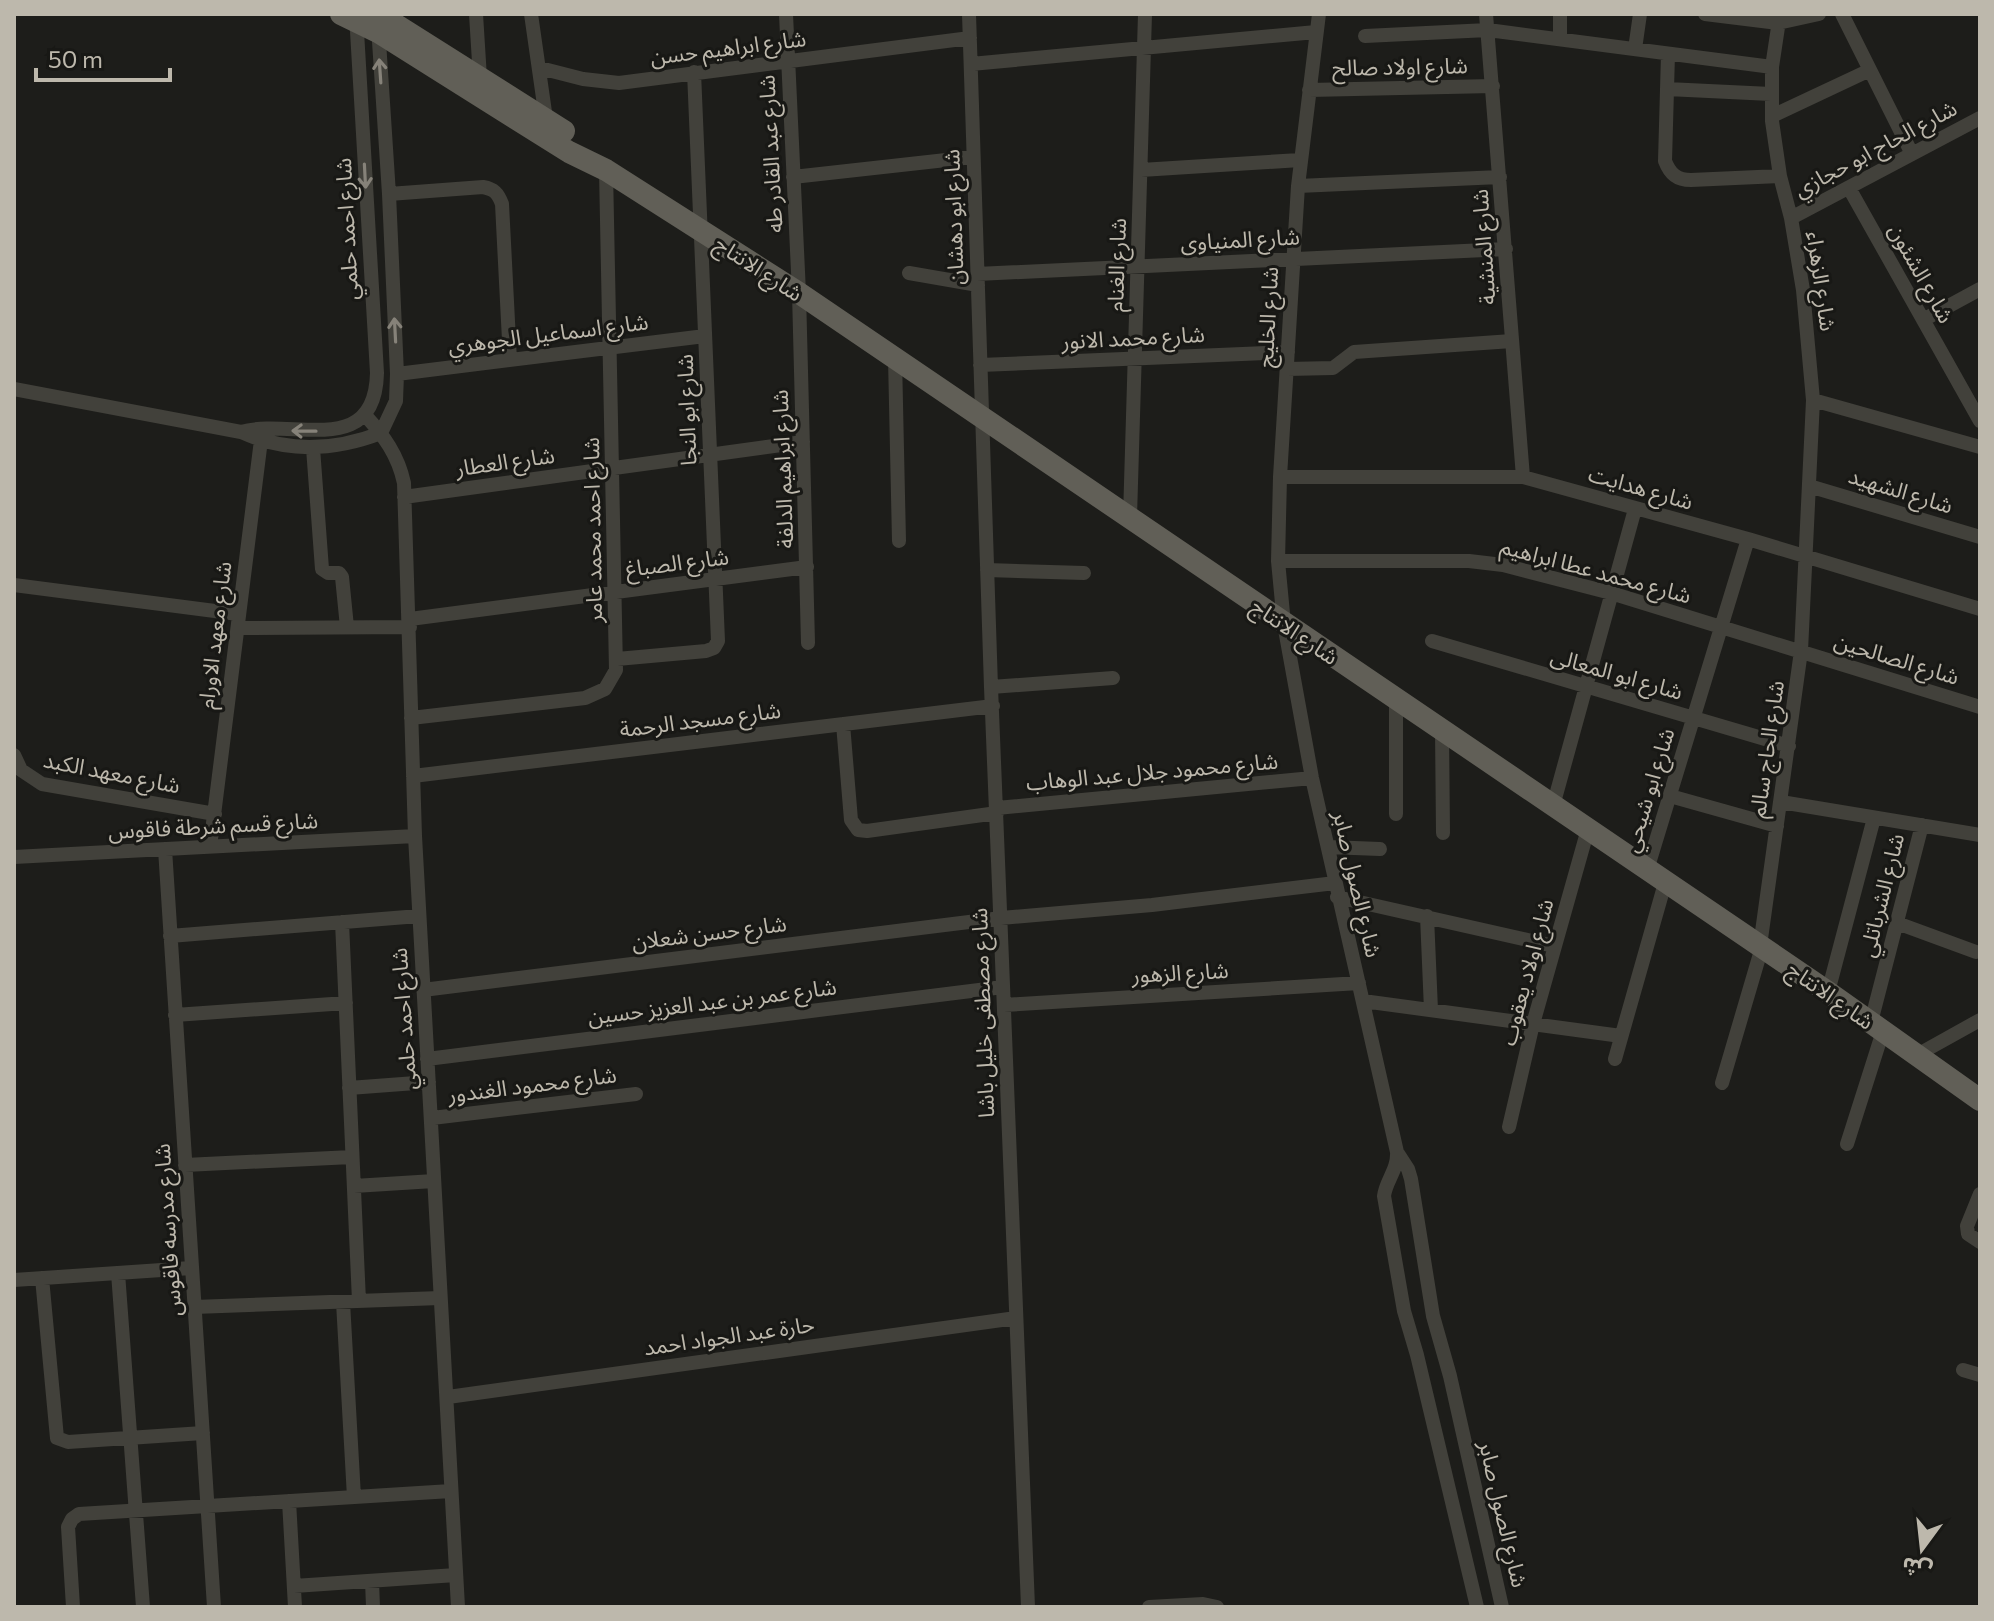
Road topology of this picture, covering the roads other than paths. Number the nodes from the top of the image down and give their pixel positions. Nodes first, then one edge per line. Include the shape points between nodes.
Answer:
1 (476, 14) edge
2 (531, 14) edge
3 (786, 14) edge
4 (969, 14) edge
5 (1145, 14) edge
6 (1319, 14) edge
7 (1486, 14) edge
8 (1560, 14) edge
9 (1640, 14) edge
10 (1705, 14) edge
11 (1819, 14) edge
12 (1842, 14) edge
13 (365, 18) edge
14 (1779, 18) edge
15 (1488, 30) junction
16 (1316, 32) junction
17 (1365, 36) dead end
18 (970, 38) junction
19 (1560, 39) junction
20 (1144, 48) junction
21 (1635, 49) junction
22 (1668, 54) junction
23 (788, 61) junction
24 (971, 64) junction
25 (1772, 67) junction
26 (540, 68) junction
27 (1870, 70) junction
28 (694, 72) junction
29 (480, 78) junction
30 (1493, 86) junction
31 (1667, 89) junction
32 (1309, 90) junction
33 (1771, 94) junction
34 (1772, 116) junction
35 (1980, 118) edge
36 (546, 119) junction
37 (1912, 154) junction
38 (973, 157) junction
39 (1300, 160) junction
40 (606, 170) junction
41 (1141, 170) junction
42 (1780, 176) junction
43 (793, 177) junction
44 (1500, 177) junction
45 (1298, 186) junction
46 (1849, 188) junction
47 (389, 194) junction
48 (1791, 218) junction
49 (702, 231) junction
50 (1506, 249) junction
51 (1293, 259) junction
52 (1137, 266) junction
53 (909, 273) dead end
54 (978, 280) junction
55 (1980, 289) edge
56 (799, 293) junction
57 (1923, 320) junction
58 (705, 336) junction
59 (1512, 341) junction
60 (610, 347) junction
61 (1288, 352) junction
62 (895, 358) junction
63 (1135, 359) junction
64 (510, 360) junction
65 (980, 365) junction
66 (1287, 369) junction
67 (397, 374) junction
68 (14, 389) edge
69 (1813, 400) junction
70 (365, 415) junction
71 (982, 418) junction
72 (1980, 421) edge
73 (381, 433) junction
74 (261, 434) junction
75 (803, 442) junction
76 (1980, 447) edge
77 (313, 448) junction
78 (710, 455) junction
79 (612, 468) junction
80 (1280, 477) junction
81 (1523, 477) junction
82 (1809, 486) junction
83 (404, 497) junction
84 (1635, 509) junction
85 (1130, 517) junction
86 (1980, 537) edge
87 (1748, 539) junction
88 (899, 541) dead end
89 (1807, 557) junction
90 (1278, 561) junction
91 (807, 567) junction
92 (987, 570) junction
93 (1084, 573) dead end
94 (715, 579) junction
95 (14, 585) edge
96 (616, 592) junction
97 (1611, 593) junction
98 (1980, 609) edge
99 (238, 621) junction
100 (410, 623) junction
101 (1284, 624) junction
102 (347, 627) junction
103 (1721, 627) junction
104 (1432, 641) dead end
105 (808, 643) dead end
106 (1801, 651) junction
107 (617, 659) junction
108 (1113, 678) dead end
109 (991, 687) junction
110 (1586, 687) junction
111 (1396, 700) junction
112 (993, 706) junction
113 (1980, 707) edge
114 (411, 718) junction
115 (1693, 718) junction
116 (843, 724) junction
117 (1442, 730) junction
118 (1789, 746) junction
119 (14, 755) edge
120 (413, 776) junction
121 (1312, 778) junction
122 (1670, 796) junction
123 (1781, 802) junction
124 (1553, 806) junction
125 (997, 810) junction
126 (215, 814) junction
127 (1396, 814) dead end
128 (1874, 818) junction
129 (1922, 825) junction
130 (1777, 826) junction
131 (1588, 829) junction
132 (1443, 833) dead end
133 (1980, 835) edge
134 (415, 836) junction
135 (210, 847) junction
136 (1328, 847) junction
137 (165, 849) junction
138 (1380, 849) dead end
139 (14, 857) edge
140 (1656, 876) junction
141 (1336, 890) junction
142 (419, 916) junction
143 (1427, 916) junction
144 (1001, 918) junction
145 (342, 922) junction
146 (1897, 923) junction
147 (170, 936) junction
148 (1554, 946) junction
149 (1761, 947) junction
150 (1976, 952) dead end
151 (1359, 983) junction
152 (1003, 987) junction
153 (423, 990) junction
154 (1828, 992) junction
155 (1363, 1001) junction
156 (346, 1003) junction
157 (1004, 1005) junction
158 (1431, 1010) junction
159 (175, 1015) junction
160 (1980, 1020) edge
161 (1533, 1024) junction
162 (1877, 1027) junction
163 (1621, 1036) junction
164 (1917, 1055) junction
165 (427, 1059) junction
166 (1615, 1059) dead end
167 (429, 1082) junction
168 (1722, 1083) dead end
169 (349, 1088) junction
170 (636, 1094) dead end
171 (1980, 1100) edge
172 (432, 1118) junction
173 (1509, 1127) dead end
174 (1847, 1144) dead end
175 (1397, 1152) junction
176 (352, 1157) junction
177 (185, 1165) junction
178 (434, 1181) junction
179 (354, 1186) junction
180 (1980, 1194) edge
181 (1980, 1242) edge
182 (191, 1268) junction
183 (118, 1273) junction
184 (42, 1278) junction
185 (14, 1280) edge
186 (440, 1298) junction
187 (359, 1301) junction
188 (343, 1302) junction
189 (194, 1307) junction
190 (1016, 1318) junction
191 (1963, 1370) dead end
192 (1980, 1375) edge
193 (448, 1397) junction
194 (203, 1433) junction
195 (130, 1438) junction
196 (451, 1491) junction
197 (354, 1497) junction
198 (289, 1501) junction
199 (208, 1506) junction
200 (136, 1510) junction
201 (456, 1575) junction
202 (372, 1581) junction
203 (294, 1586) junction
204 (73, 1607) edge
205 (143, 1607) edge
206 (214, 1607) edge
207 (295, 1607) edge
208 (373, 1607) edge
209 (458, 1607) edge
210 (1028, 1607) edge
211 (1149, 1607) edge
212 (1217, 1607) edge
213 (1477, 1607) edge
214 (1502, 1607) edge

1 - 29 street
2 - 26 street
3 - 23 street, شارع عبد القادر طه
4 - 18 street, شارع ابو دهشان
5 - 20 street, شارع الغنام
6 - 16 street, شارع الخليج
7 - 15 street, شارع المنشية
8 - 19 street
9 - 21 street
10 - 14 street
11 - 14 street
12 - 27 street
13 - 29 main road, شارع الانتاج
13 - 40 main road, شارع الانتاج via 569,152
47 -> 13 street, شارع احمد حلمي
13 -> 70 street, شارع احمد حلمي via 377,373 376,396
14 - 25 street, شارع الزهراء
15 - 17 street
15 - 19 street
15 - 30 street, شارع المنشية
16 - 20 street
16 - 32 street, شارع الخليج
18 - 23 street, شارع ابراهيم حسن
18 - 24 street, شارع ابو دهشان
19 - 21 street
20 - 24 street
20 - 41 street, شارع الغنام
21 - 22 street
22 - 25 street
22 - 31 street
23 - 28 street, شارع ابراهيم حسن
23 - 43 street, شارع عبد القادر طه
24 - 38 street, شارع ابو دهشان
25 - 33 street, شارع الزهراء
26 - 28 street, شارع ابراهيم حسن via 619,83
26 - 36 street
27 - 34 street
27 - 37 street
28 - 49 street, شارع ابو النجا
29 - 36 main road, شارع الانتاج
30 - 32 street, شارع اولاد صالح
30 - 44 street, شارع المنشية
31 - 33 street
31 - 42 street via 1665,161 1674,176
32 - 39 street, شارع الخليج
33 - 34 street, شارع الزهراء
34 - 42 street, شارع الزهراء
35 - 37 street, شارع الحاج ابو حجازي
36 - 40 main road, شارع الانتاج via 576,139
37 - 46 street, شارع الحاج ابو حجازي
38 - 43 street
38 - 54 street, شارع ابو دهشان
39 - 41 street
39 - 45 street, شارع الخليج
40 - 49 main road, شارع الانتاج
40 - 60 street, شارع احمد محمد عامر
41 - 52 street, شارع الغنام
42 - 48 street, شارع الزهراء
43 - 56 street, شارع عبد القادر طه
44 - 45 street
44 - 50 street, شارع المنشية
45 - 51 street, شارع الخليج
46 - 48 street, شارع الحاج ابو حجازي
46 - 57 street, شارع الشئون
47 - 64 street via 483,187 498,195
67 -> 47 street, شارع احمد حلمي
48 - 69 street, شارع الزهراء
49 - 56 main road, شارع الانتاج
49 - 58 street, شارع ابو النجا
50 - 51 street, شارع المنياوى
50 - 59 street, شارع المنشية
51 - 52 street, شارع المنياوى
51 - 61 street, شارع الخليج
52 - 54 street, شارع المنياوى
52 - 63 street, شارع الغنام
53 - 54 street
54 - 65 street, شارع ابو دهشان
55 - 57 street
56 - 62 main road, شارع الانتاج
56 - 75 street, شارع ابراهيم الدلفة
57 - 72 street, شارع الشئون
58 - 60 street, شارع اسماعيل الجوهري
58 - 78 street, شارع ابو النجا
59 - 66 street via 1354,352 1333,368
59 - 81 street, شارع المنشية
60 - 64 street, شارع اسماعيل الجوهري
60 - 79 street, شارع احمد محمد عامر
61 - 63 street, شارع محمد الانور
61 - 66 street, شارع الخليج
62 - 71 main road, شارع الانتاج
62 - 88 street
63 - 65 street, شارع محمد الانور
63 - 85 street, شارع الغنام
64 - 67 street, شارع اسماعيل الجوهري
65 - 71 street, شارع ابو دهشان
66 - 80 street, شارع الخليج
67 - 73 street, شارع احمد حلمي via 396,401
68 - 74 street
69 - 76 street
69 - 82 street, شارع الزهراء
70 - 73 street, شارع احمد حلمي
70 -> 74 street via 326,430
71 - 85 main road, شارع الانتاج
71 - 92 street, شارع مصطفى خليل باشا
73 - 77 street
73 - 83 street, شارع احمد حلمي via 397,457
74 - 77 street via 281,445
74 - 99 street, شارع معهد الاورام
75 - 78 street, شارع العطار
75 - 91 street, شارع ابراهيم الدلفة
77 - 102 street via 322,569 342,577
78 - 79 street, شارع العطار
78 - 94 street, شارع ابو النجا
79 - 83 street, شارع العطار
79 - 96 street, شارع احمد محمد عامر
80 - 81 street, شارع هدايت
80 - 90 street, شارع الخليج
81 - 84 street, شارع هدايت
82 - 86 street, شارع الشهيد
82 - 89 street, شارع الزهراء
83 - 100 street, شارع احمد حلمي
84 - 87 street, شارع هدايت
84 - 97 street
85 - 101 main road, شارع الانتاج
87 - 89 street, شارع هدايت
87 - 103 street, شارع ابو شيحي
89 - 98 street, شارع هدايت
89 - 106 street, شارع الحاج سالم
90 - 97 street, شارع محمد عطا ابراهيم via 1486,563
90 - 101 street, شارع الخليج
91 - 94 street, شارع الصباغ
91 - 105 street, شارع ابراهيم الدلفة
92 - 93 street
92 - 109 street, شارع مصطفى خليل باشا
94 - 96 street, شارع الصباغ
94 - 107 street, شارع ابو النجا via 714,648
95 - 99 street, شارع الصباغ
96 - 100 street, شارع الصباغ
96 - 107 street, شارع احمد محمد عامر
97 - 103 street, شارع محمد عطا ابراهيم
97 - 110 street
99 - 102 street, شارع الصباغ
99 - 126 street, شارع معهد الاورام
100 - 102 street, شارع الصباغ
100 - 114 street, شارع احمد حلمي
101 - 111 main road, شارع الانتاج
101 - 121 street, شارع الصول صابر
103 - 106 street, شارع محمد عطا ابراهيم
103 - 115 street, شارع ابو شيحي
104 - 110 street, شارع ابو المعالى
106 - 113 street, شارع الصالحين
106 - 118 street, شارع الحاج سالم
107 - 114 street, شارع احمد محمد عامر via 612,680 596,696
108 - 109 street
109 - 112 street, شارع مصطفى خليل باشا
110 - 115 street, شارع ابو المعالى
110 - 124 street
111 - 117 main road, شارع الانتاج
111 - 127 street
112 - 116 street, شارع مسجد الرحمة
112 - 125 street, شارع مصطفى خليل باشا
114 - 120 street, شارع احمد حلمي
115 - 118 street, شارع ابو المعالى
115 - 122 street, شارع ابو شيحي
116 - 120 street, شارع مسجد الرحمة
116 - 125 street, شارع محمود جلال عبد الوهاب via 851,820 858,830
117 - 124 main road, شارع الانتاج
117 - 132 street
118 - 123 street, شارع الحاج سالم
119 - 126 street, شارع معهد الكبد via 21,770 42,784
120 - 134 street, شارع احمد حلمي
121 - 125 street, شارع محمود جلال عبد الوهاب
121 - 136 street, شارع الصول صابر
122 - 130 street
122 - 140 street, شارع ابو شيحي
123 - 128 street
123 - 130 street, شارع الحاج سالم
124 - 131 main road, شارع الانتاج
125 - 144 street, شارع مصطفى خليل باشا
126 - 135 street, شارع معهد الاورام
128 - 129 street
128 - 154 street
129 - 133 street
129 - 146 street, شارع الشرباتلي
130 - 149 street, شارع الحاج سالم
131 - 140 main road, شارع الانتاج
131 - 148 street, شارع اولاد يعقوب
134 - 135 street, شارع قسم شرطة فاقوس
134 - 142 street, شارع احمد حلمي
135 - 137 street, شارع قسم شرطة فاقوس
136 - 138 street
136 - 141 street, شارع الصول صابر
137 - 139 street, شارع قسم شرطة فاقوس
137 - 147 street, شارع مدرسه فاقوس
140 - 149 main road, شارع الانتاج
140 - 163 street, شارع ابو شيحي
141 - 143 street, شارع حسن شعلان
141 - 144 street, شارع حسن شعلان
141 - 151 street, شارع الصول صابر
142 - 145 street
142 - 153 street, شارع احمد حلمي
143 - 148 street, شارع حسن شعلان
143 - 158 street
144 - 152 street, شارع مصطفى خليل باشا
144 - 153 street, شارع حسن شعلان
145 - 147 street
145 - 156 street
146 - 150 street
146 - 162 street, شارع الشرباتلي
147 - 159 street, شارع مدرسه فاقوس
148 - 161 street, شارع اولاد يعقوب
149 - 154 main road, شارع الانتاج
149 - 168 street, شارع الحاج سالم
151 - 155 street, شارع الصول صابر
151 - 157 street, شارع الزهور
152 - 157 street, شارع مصطفى خليل باشا
152 - 165 street, شارع عمر بن عبد العزيز حسين
153 - 165 street, شارع احمد حلمي
154 - 162 main road, شارع الانتاج
155 - 158 street
155 - 175 street, شارع الصول صابر
156 - 159 street
156 - 169 street
157 - 190 street, شارع مصطفى خليل باشا
158 - 161 street
159 - 177 street, شارع مدرسه فاقوس
160 - 164 street
161 - 163 street
161 - 173 street, شارع اولاد يعقوب
162 - 164 main road, شارع الانتاج
162 - 174 street, شارع الشرباتلي
163 - 166 street, شارع ابو شيحي
164 - 171 main road, شارع الانتاج
165 - 167 street, شارع احمد حلمي
167 - 169 street
167 - 172 street, شارع احمد حلمي
169 - 176 street
170 - 172 street, شارع محمود الغندور
172 - 178 street, شارع احمد حلمي
175 - 213 street via 1384,1196 1401,1296
175 - 214 street, شارع الصول صابر via 1411,1179 1433,1316
176 - 177 street
176 - 179 street
177 - 182 street, شارع مدرسه فاقوس
178 - 179 street
178 - 186 street, شارع احمد حلمي
179 - 187 street
180 - 181 street via 1967,1226 1968,1234
182 - 183 street
182 - 189 street, شارع مدرسه فاقوس
183 - 184 street
183 - 195 street
184 - 185 street
184 - 195 street via 57,1438
186 - 187 street
186 - 193 street, شارع احمد حلمي
187 - 188 street
188 - 189 street
188 - 197 street
189 - 194 street, شارع مدرسه فاقوس
190 - 193 street, حارة عبد الجواد احمد
190 - 210 street, شارع مصطفى خليل باشا
191 - 192 street
193 - 196 street, شارع احمد حلمي
194 - 195 street
194 - 199 street, شارع مدرسه فاقوس
195 - 200 street
196 - 197 street
196 - 201 street, شارع احمد حلمي
197 - 198 street
198 - 199 street
198 - 203 street
199 - 200 street
199 - 206 street, شارع مدرسه فاقوس
200 - 204 street via 72,1519 68,1527
200 - 205 street
201 - 202 street
201 - 209 street, شارع احمد حلمي
202 - 203 street
202 - 208 street
203 - 207 street
211 - 212 street

